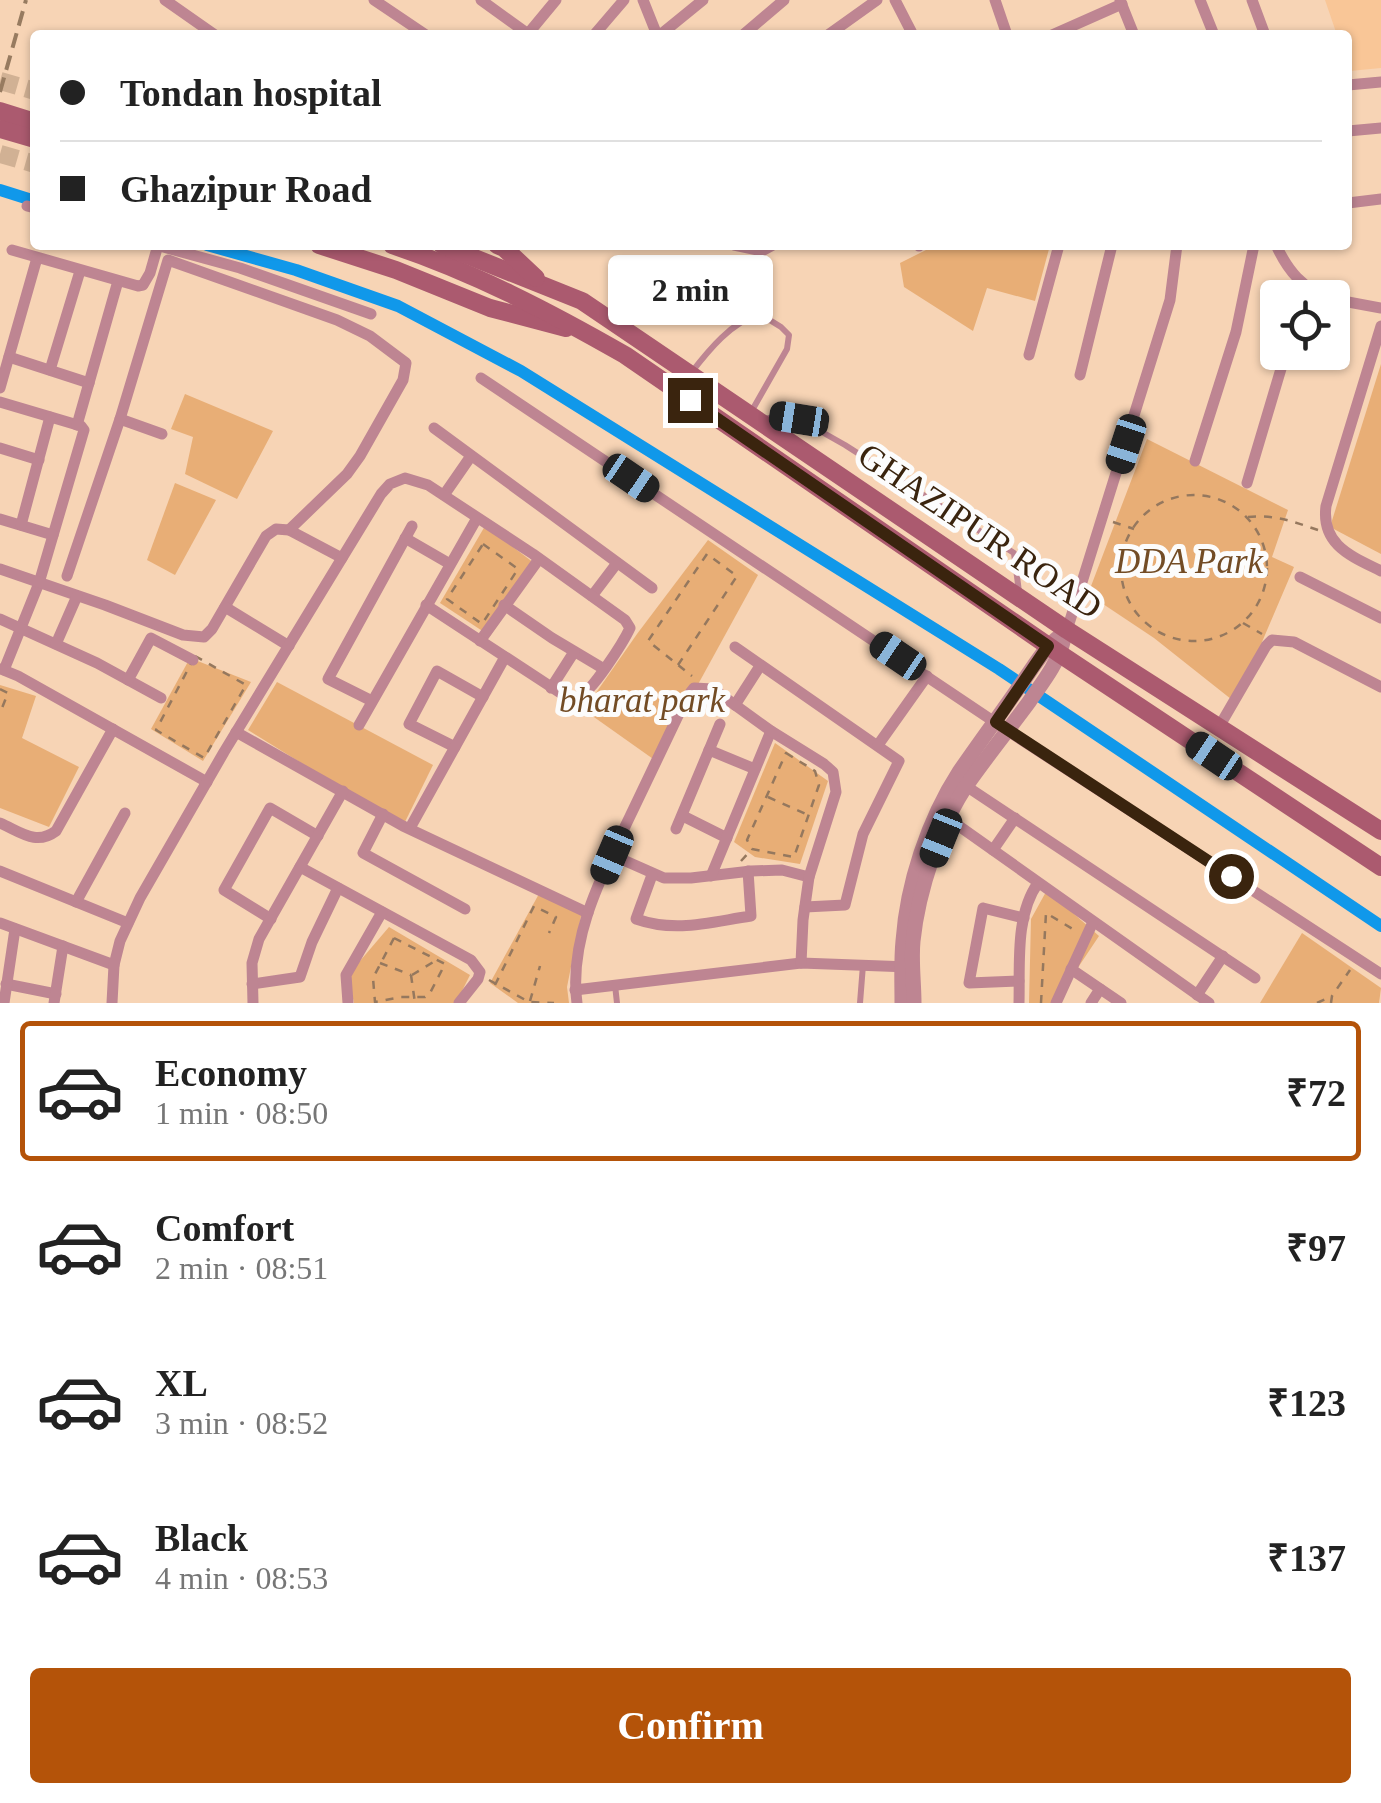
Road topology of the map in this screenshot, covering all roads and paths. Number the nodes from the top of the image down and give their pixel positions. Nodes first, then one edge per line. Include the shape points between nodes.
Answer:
1 (165, 0) edge
2 (374, 0) edge
3 (481, 0) edge
4 (556, 0) edge
5 (624, 0) edge
6 (643, 0) edge
7 (784, 0) edge
8 (877, 0) edge
9 (895, 0) edge
10 (995, 0) edge
11 (1200, 0) edge
12 (1252, 0) edge
13 (696, 2) edge
14 (1121, 2) edge
15 (207, 30) edge
16 (419, 30) edge
17 (522, 30) edge
18 (530, 30) edge
19 (598, 30) edge
20 (657, 30) edge
21 (665, 30) edge
22 (749, 30) edge
23 (835, 30) edge
24 (910, 30) edge
25 (1006, 30) edge
26 (1067, 30) edge
27 (1132, 30) edge
28 (1212, 30) edge
29 (1263, 30) edge
30 (1381, 82) edge
31 (1352, 84) edge
32 (0, 112) edge
33 (1381, 128) edge
34 (0, 129) edge
35 (30, 131) edge
36 (1352, 131) edge
37 (30, 132) edge
38 (1381, 199) edge
39 (1352, 203) edge
40 (12, 250) dead end
41 (156, 250) edge
42 (175, 250) edge
43 (334, 250) edge
44 (404, 250) edge
45 (455, 250) edge
46 (506, 250) edge
47 (1058, 250) edge
48 (1111, 250) edge
49 (1176, 250) edge
50 (1253, 250) edge
51 (1279, 250) edge
52 (38, 258) junction
53 (80, 271) junction
54 (1296, 280) edge
55 (118, 281) junction
56 (543, 286) junction
57 (1350, 302) edge
58 (1381, 308) edge
59 (371, 314) dead end
60 (1381, 326) edge
61 (586, 333) junction
62 (1028, 354) dead end
63 (8, 358) junction
64 (50, 370) junction
65 (1281, 370) edge
66 (690, 374) junction
67 (1080, 374) dead end
68 (481, 378) dead end
69 (89, 383) junction
70 (0, 388) edge
71 (0, 402) edge
72 (50, 417) junction
73 (754, 418) junction
74 (120, 419) junction
75 (76, 425) junction
76 (434, 428) dead end
77 (162, 434) dead end
78 (0, 448) edge
79 (471, 456) junction
80 (39, 460) junction
81 (1195, 461) dead end
82 (1247, 483) dead end
83 (444, 496) junction
84 (1246, 517) junction
85 (477, 518) junction
86 (0, 519) edge
87 (1102, 519) junction
88 (22, 525) junction
89 (1134, 529) junction
90 (289, 530) junction
91 (1328, 534) junction
92 (53, 535) junction
93 (342, 558) junction
94 (539, 558) junction
95 (617, 563) junction
96 (450, 564) junction
97 (0, 569) edge
98 (1381, 571) edge
99 (463, 572) joint
100 (67, 576) dead end
101 (1300, 577) dead end
102 (38, 583) junction
103 (652, 588) dead end
104 (77, 596) junction
105 (592, 596) junction
106 (1020, 598) junction
107 (426, 604) junction
108 (504, 606) junction
109 (225, 607) junction
110 (1381, 618) edge
111 (0, 620) edge
112 (1242, 623) junction
113 (20, 628) junction
114 (1067, 630) junction
115 (480, 640) junction
116 (1272, 640) junction
117 (56, 644) junction
118 (288, 646) junction
119 (734, 647) dead end
120 (1054, 650) junction
121 (574, 652) junction
122 (505, 658) junction
123 (194, 660) junction
124 (678, 665) joint
125 (760, 666) junction
126 (2, 669) edge
127 (604, 669) junction
128 (927, 676) junction
129 (128, 680) junction
130 (1381, 687) edge
131 (551, 688) junction
132 (0, 689) edge
133 (483, 697) junction
134 (161, 698) dead end
135 (372, 701) junction
136 (735, 705) junction
137 (1017, 705) junction
138 (0, 713) edge
139 (720, 724) dead end
140 (359, 725) dead end
141 (1002, 726) junction
142 (1219, 727) junction
143 (113, 729) junction
144 (770, 731) junction
145 (236, 732) junction
146 (878, 745) junction
147 (455, 747) junction
148 (709, 750) junction
149 (755, 770) junction
150 (208, 782) junction
151 (966, 786) junction
152 (344, 791) junction
153 (766, 796) junction
154 (125, 813) dead end
155 (383, 814) junction
156 (809, 815) junction
157 (682, 816) junction
158 (1015, 818) junction
159 (949, 819) junction
160 (0, 823) edge
161 (410, 828) junction
162 (676, 828) dead end
163 (1381, 830) edge
164 (318, 836) junction
165 (727, 838) junction
166 (993, 850) junction
167 (612, 855) junction
168 (300, 866) junction
169 (1381, 867) edge
170 (0, 871) edge
171 (748, 871) junction
172 (652, 874) junction
173 (712, 876) junction
174 (809, 877) junction
175 (1038, 883) junction
176 (338, 888) junction
177 (76, 902) junction
178 (805, 907) junction
179 (465, 908) dead end
180 (382, 912) junction
181 (588, 913) junction
182 (1024, 918) junction
183 (271, 920) junction
184 (1093, 922) junction
185 (0, 923) edge
186 (128, 923) junction
187 (15, 929) junction
188 (1078, 932) dead end
189 (549, 933) dead end
190 (62, 946) junction
191 (1223, 956) junction
192 (1358, 959) junction
193 (437, 960) junction
194 (380, 963) junction
195 (801, 963) junction
196 (114, 964) junction
197 (863, 965) junction
198 (540, 966) dead end
199 (908, 967) junction
200 (1070, 969) junction
201 (1381, 974) edge
202 (411, 975) junction
203 (1255, 978) dead end
204 (1020, 981) junction
205 (6, 984) junction
206 (252, 984) junction
207 (615, 985) junction
208 (1100, 989) junction
209 (1197, 995) junction
210 (576, 996) edge
211 (1332, 996) junction
212 (55, 998) edge
213 (415, 1000) edge
214 (529, 1002) edge
215 (4, 1003) edge
216 (112, 1003) edge
217 (253, 1003) edge
218 (348, 1003) edge
219 (460, 1003) edge
220 (554, 1003) edge
221 (617, 1003) edge
222 (860, 1003) edge
223 (902, 1003) edge
224 (914, 1003) edge
225 (1019, 1003) edge
226 (1041, 1003) edge
227 (1056, 1003) edge
228 (1091, 1003) edge
229 (1121, 1003) edge
230 (1208, 1003) edge
231 (1317, 1003) edge
232 (1331, 1003) edge

1 - 15 street
2 - 16 street
3 - 17 street
4 - 18 street
5 - 19 street
6 - 20 street
7 - 22 street
8 - 23 street
9 - 24 street
10 - 25 street
11 - 28 street
12 - 29 street
13 - 21 street
14 - 26 street
14 - 27 street
30 - 31 street
32 - 35 main road
33 - 36 street
34 - 37 main road
38 - 39 street
40 - 52 street
41 - 55 street via 143,285
42 - 59 street
43 - 61 main road via 490,308
44 - 61 main road
45 - 56 main road, GHAZIPUR ROAD
46 - 56 main road
47 - 62 street
48 - 67 street
49 - 87 street via 1170,300
50 - 81 street via 1236,332
51 - 54 street
52 - 53 street
52 - 63 street
53 - 55 street
53 - 64 street
55 - 69 street
56 - 66 main road, GHAZIPUR ROAD via 582,302
57 - 58 street
60 - 91 street via 1326,506
61 - 120 main road, GHAZIPUR ROAD
63 - 64 street
63 - 70 street
64 - 69 street
65 - 82 street
66 - 73 main road, GHAZIPUR ROAD
66 - 73 lane via 746,319 760,314 781,327 789,335 787,349
68 - 128 street
69 - 75 street
71 - 72 street
72 - 75 street
72 - 80 street
73 - 106 main road, GHAZIPUR ROAD
73 - 106 lane via 799,419 1014,553
74 - 77 street
74 - 90 street via 168,260 370,336 406,363 403,380 347,474
74 - 100 street
75 - 92 street via 84,432
76 - 79 street
78 - 80 street
79 - 83 street
79 - 95 street
80 - 88 street
83 - 85 street
83 - 93 street via 418,480 390,484
84 - 89 path via 1224,501 1176,497 1153,508
84 - 91 path via 1284,518
84 - 112 path via 1266,556 1266,581
85 - 94 street
85 - 96 street
86 - 88 street
87 - 89 path
87 - 114 street
88 - 92 street
89 - 112 path via 1121,568 1125,592 1154,629 1199,641
90 - 93 street
90 - 109 street via 266,536
91 - 98 street via 1348,555
92 - 102 street
93 - 118 street
94 - 105 street
94 - 108 street
95 - 103 street
95 - 105 street
96 - 107 street
96 - 135 street via 408,532 328,678
97 - 102 street
99 - 99 path via 446,599 482,624 518,569 483,544
101 - 110 street
102 - 104 street
102 - 113 street
104 - 109 street via 196,638 212,629
104 - 117 street
105 - 127 street via 630,628
106 - 114 main road, GHAZIPUR ROAD
107 - 115 street
107 - 135 street
108 - 115 street
108 - 121 street
109 - 118 street
111 - 113 street
112 - 116 path
113 - 117 street
113 - 126 street
114 - 120 street
114 - 142 main road, GHAZIPUR ROAD
115 - 122 street
116 - 130 street via 1294,642
116 - 142 street
117 - 129 street
118 - 145 street
119 - 125 street
120 - 137 street via 1035,664
120 - 137 street via 1048,675
120 - 169 main road, GHAZIPUR ROAD
121 - 127 street
121 - 131 street
122 - 131 street
122 - 133 street
123 - 123 path via 156,730 204,758 246,685
123 - 129 street via 151,638
124 - 124 path via 648,641 707,554 737,576
125 - 136 street
125 - 146 street
126 - 143 street
127 - 131 street via 578,697
128 - 141 street
128 - 146 street
129 - 134 street
132 - 138 path via 8,692
133 - 147 street
133 - 147 street via 437,672 409,724
135 - 140 street
136 - 144 street
136 - 167 street via 713,689 694,688
137 - 141 street
139 - 148 street
141 - 151 street
141 - 192 street
141 - 199 street via 950,788 922,851 902,940
142 - 163 main road, GHAZIPUR ROAD
143 - 150 street
143 - 160 street via 56,832 38,840
144 - 149 street
144 - 174 street via 824,764 836,780
145 - 150 street
145 - 152 street
146 - 178 street via 899,761 864,834 845,905
147 - 161 street
148 - 149 street
148 - 157 street
149 - 165 street
150 - 186 street
151 - 158 street
151 - 159 street
152 - 155 street
152 - 164 street
153 - 156 path
153 - 156 path via 786,754 818,778
153 - 156 path via 747,840 752,849 794,858
154 - 177 street
155 - 161 street
155 - 179 street via 363,854
157 - 162 street
157 - 165 street
158 - 166 street
158 - 191 street
159 - 166 street
159 - 199 street
161 - 181 street
164 - 168 street
164 - 183 street via 270,808 224,890
165 - 173 street
166 - 175 street
167 - 172 street
167 - 181 street
168 - 176 street
168 - 183 street
170 - 177 street
171 - 172 street via 751,916 672,928 636,919
171 - 173 street
171 - 174 street
172 - 173 street
174 - 178 street
175 - 182 street
175 - 184 street
176 - 180 street
176 - 206 street via 300,977
177 - 186 street
178 - 195 street
180 - 218 street via 346,975
180 - 219 street via 472,960 480,972
181 - 210 street
182 - 204 street
182 - 204 street via 983,908 969,983
183 - 206 street via 252,963
184 - 200 street
184 - 209 street
185 - 187 street
186 - 196 street
187 - 190 street
187 - 205 street
188 - 226 path via 1046,913
189 - 214 path via 556,917 534,906 495,985
190 - 196 street
190 - 212 street
191 - 203 street
191 - 209 street
192 - 201 street
192 - 211 path
193 - 194 path via 394,938
193 - 202 path
193 - 213 path via 445,964 430,993
194 - 202 path
194 - 213 path via 372,978 375,1002
195 - 197 street
195 - 207 street
196 - 216 street
197 - 199 street
197 - 222 lane
198 - 214 path
199 - 223 street
199 - 224 street
200 - 208 street
200 - 227 street
202 - 213 path
204 - 225 street
205 - 212 street
205 - 215 street
206 - 217 street
207 - 210 street
207 - 221 lane
208 - 228 street
208 - 229 street
209 - 230 street
211 - 231 path
211 - 232 path
214 - 220 path

